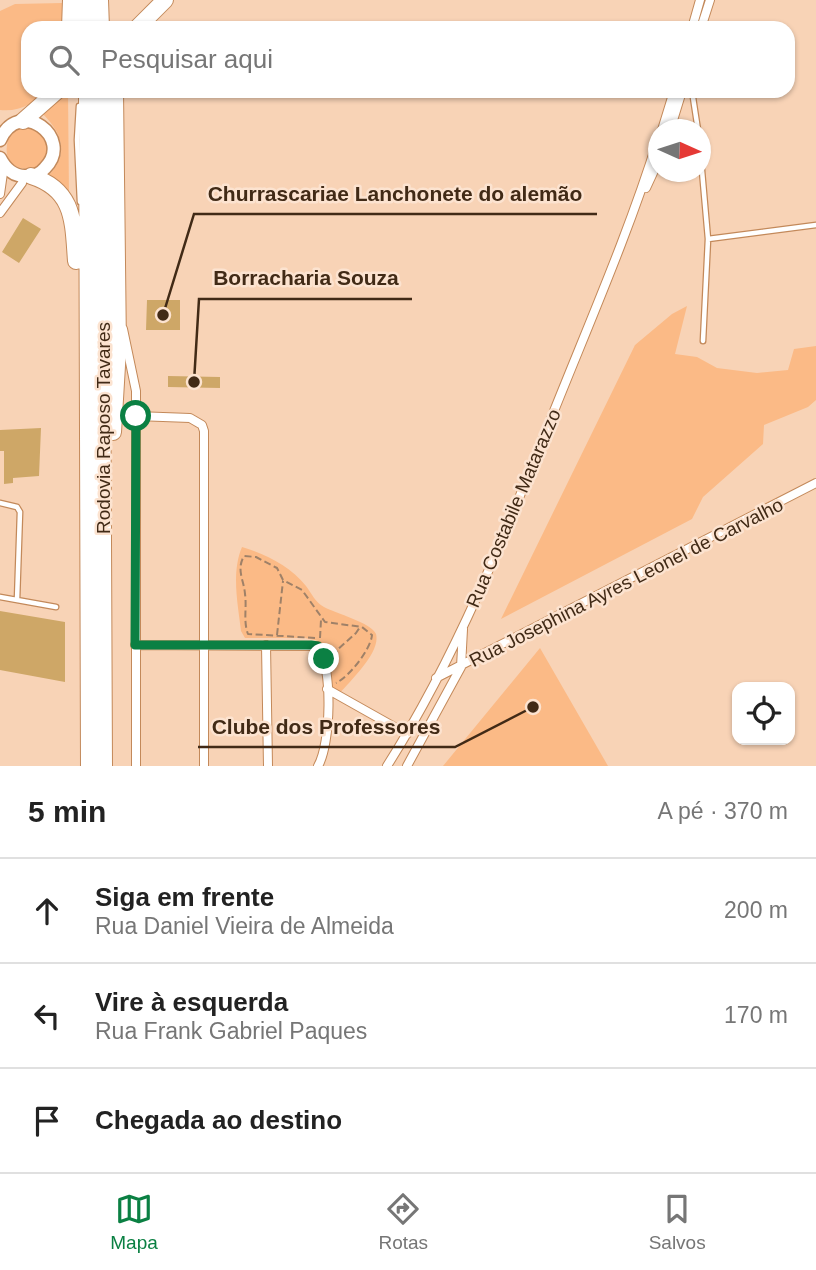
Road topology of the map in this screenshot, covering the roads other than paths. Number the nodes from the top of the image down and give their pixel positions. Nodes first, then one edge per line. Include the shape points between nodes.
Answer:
1 (71, 0) edge
2 (86, 0) edge
3 (103, 0) edge
4 (165, 0) edge
5 (700, 0) edge
6 (710, 0) edge
7 (70, 21) edge
8 (86, 21) edge
9 (103, 21) edge
10 (144, 21) edge
11 (694, 21) edge
12 (703, 21) edge
13 (47, 98) edge
14 (80, 98) edge
15 (87, 98) edge
16 (101, 98) edge
17 (115, 98) edge
18 (672, 98) edge
19 (680, 98) edge
20 (693, 98) edge
21 (665, 119) edge
22 (673, 119) edge
23 (696, 119) edge
24 (11, 122) edge
25 (0, 140) edge
26 (1, 160) edge
27 (648, 172) edge
28 (27, 176) junction
29 (650, 182) edge
30 (704, 182) edge
31 (0, 194) edge
32 (637, 204) junction
33 (0, 213) edge
34 (816, 225) edge
35 (86, 234) junction
36 (708, 239) junction
37 (118, 313) junction
38 (703, 341) dead end
39 (136, 416) junction
40 (816, 483) edge
41 (0, 503) edge
42 (88, 505) junction
43 (0, 597) edge
44 (16, 600) junction
45 (56, 607) dead end
46 (104, 609) junction
47 (463, 623) junction
48 (135, 645) junction
49 (204, 645) junction
50 (266, 645) junction
51 (461, 667) junction
52 (435, 679) junction
53 (327, 689) junction
54 (414, 719) junction
55 (428, 728) junction
56 (407, 734) junction
57 (89, 766) edge
58 (104, 766) edge
59 (136, 766) edge
60 (204, 766) edge
61 (268, 766) edge
62 (318, 766) edge
63 (387, 766) edge
64 (407, 766) edge

1 - 7 highway
2 - 8 highway
3 - 9 highway
4 - 10 highway
5 - 11 street
6 - 12 street
13 - 24 highway
14 - 35 lane via 78,187
15 - 35 highway, Rodovia Raposo Tavares
16 - 46 highway, Rodovia Raposo Tavares
17 - 37 highway
18 - 21 street
19 - 22 street
20 - 23 lane
24 - 25 main road
24 - 28 main road via 41,125 52,140 47,167
26 - 28 main road via 9,171
26 - 31 street
27 - 32 street
28 - 33 street
28 - 42 highway via 49,182 58,190 74,225
29 - 32 street
30 - 36 lane
32 - 47 street, Rua Costabile Matarazzo
34 - 36 lane
35 - 42 highway, Rodovia Raposo Tavares
36 - 38 lane
37 - 39 street via 136,391
37 - 46 highway
39 - 48 street
39 - 49 street via 190,418 204,431
40 - 51 street, Rua Josephina Ayres Leonel de Carvalho
41 - 44 lane via 20,512
42 - 57 highway, Rodovia Raposo Tavares
43 - 44 lane
44 - 45 lane
46 - 58 highway, Rodovia Raposo Tavares
47 - 51 street, Rua Costabile Matarazzo
47 - 52 street, Rua Costabile Matarazzo
48 - 49 street
48 - 59 street
49 - 50 street
49 - 60 street
50 - 53 street via 277,640 318,646
50 - 61 street
51 - 52 street, Rua Josephina Ayres Leonel de Carvalho
51 - 55 street, Rua Costabile Matarazzo
52 - 54 street, Rua Costabile Matarazzo
53 - 56 street
53 - 62 street via 327,741
54 - 55 street
54 - 56 street, Rua Costabile Matarazzo
55 - 64 street, Rua Costabile Matarazzo
56 - 63 street, Rua Costabile Matarazzo

